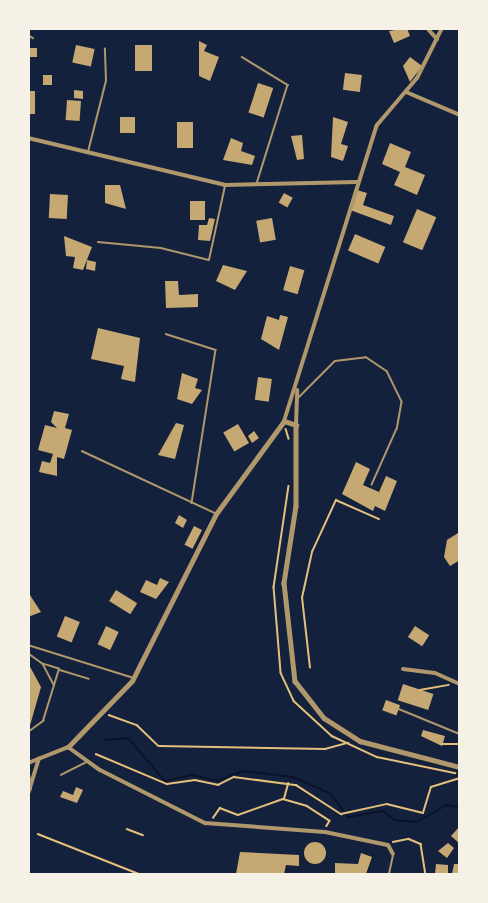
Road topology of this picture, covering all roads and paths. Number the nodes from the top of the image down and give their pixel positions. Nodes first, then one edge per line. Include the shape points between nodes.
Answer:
1 (427, 28) edge
2 (442, 28) edge
3 (28, 35) edge
4 (33, 38) dead end
5 (437, 39) junction
6 (105, 49) dead end
7 (242, 57) dead end
8 (406, 92) junction
9 (459, 115) edge
10 (28, 138) edge
11 (88, 153) junction
12 (357, 182) junction
13 (225, 185) junction
14 (257, 185) junction
15 (98, 242) dead end
16 (166, 334) dead end
17 (297, 386) junction
18 (297, 399) junction
19 (284, 422) junction
20 (296, 425) junction
21 (296, 441) junction
22 (82, 451) dead end
23 (289, 483) dead end
24 (372, 485) dead end
25 (192, 503) junction
26 (363, 506) dead end
27 (361, 511) junction
28 (216, 514) junction
29 (379, 519) dead end
30 (28, 645) edge
31 (28, 653) edge
32 (43, 664) junction
33 (310, 668) dead end
34 (59, 669) junction
35 (403, 669) dead end
36 (90, 679) dead end
37 (133, 679) junction
38 (452, 682) junction
39 (459, 684) edge
40 (54, 685) junction
41 (420, 690) dead end
42 (399, 709) dead end
43 (106, 714) junction
44 (28, 732) edge
45 (459, 734) edge
46 (348, 743) junction
47 (442, 744) dead end
48 (459, 744) edge
49 (68, 747) junction
50 (96, 754) dead end
51 (39, 759) junction
52 (87, 762) junction
53 (28, 764) edge
54 (459, 766) edge
55 (28, 774) edge
56 (459, 774) edge
57 (61, 775) dead end
58 (459, 778) edge
59 (288, 783) junction
60 (29, 792) edge
61 (284, 799) junction
62 (213, 822) junction
63 (127, 830) dead end
64 (323, 832) junction
65 (38, 834) dead end
66 (142, 835) dead end
67 (388, 845) junction
68 (393, 854) joint
69 (139, 874) edge
70 (389, 874) edge
71 (426, 874) edge

1 - 5 street
2 - 5 street
3 - 4 lane
5 - 8 street
6 - 11 lane via 106,81
7 - 14 lane via 288,85
8 - 9 street
8 - 12 street via 377,125
10 - 11 street
11 - 13 street
12 - 14 street
12 - 17 street
13 - 14 street
13 - 15 lane via 209,260 161,248
16 - 25 lane via 216,350
17 - 18 street
17 - 19 street
18 - 20 street
18 - 24 lane via 335,361 366,357 387,371 402,402 397,429
19 - 20 street
19 - 21 path via 290,443
19 - 28 street
20 - 21 street
21 - 54 street via 296,506 284,583 295,681 324,718 360,741
22 - 25 lane
23 - 46 path via 274,587 281,673 296,704
25 - 28 lane
26 - 27 path
27 - 29 path
27 - 33 path via 336,500 312,552 302,598
28 - 37 street
30 - 37 lane
31 - 32 lane
32 - 34 lane
32 - 40 lane
34 - 36 lane
34 - 40 lane
35 - 38 street via 435,673
37 - 43 street
38 - 39 street
38 - 41 path via 438,691 422,685
40 - 44 lane via 43,721
42 - 45 lane
43 - 46 path via 137,725 159,746 325,749
43 - 49 street
46 - 56 path via 377,757
47 - 48 path
49 - 51 street
49 - 52 street
50 - 59 path via 167,784 195,780 218,785 234,777
51 - 53 street
51 - 60 street
52 - 57 lane
52 - 62 street via 204,823
55 - 60 street
58 - 59 path via 431,787 423,813 387,804 341,814
59 - 61 path
61 - 62 path via 238,815 220,807
61 - 64 path via 330,821
62 - 64 street
63 - 66 path
64 - 67 street
65 - 69 path
67 - 68 street
67 - 71 path via 409,839 421,844
68 - 70 lane

